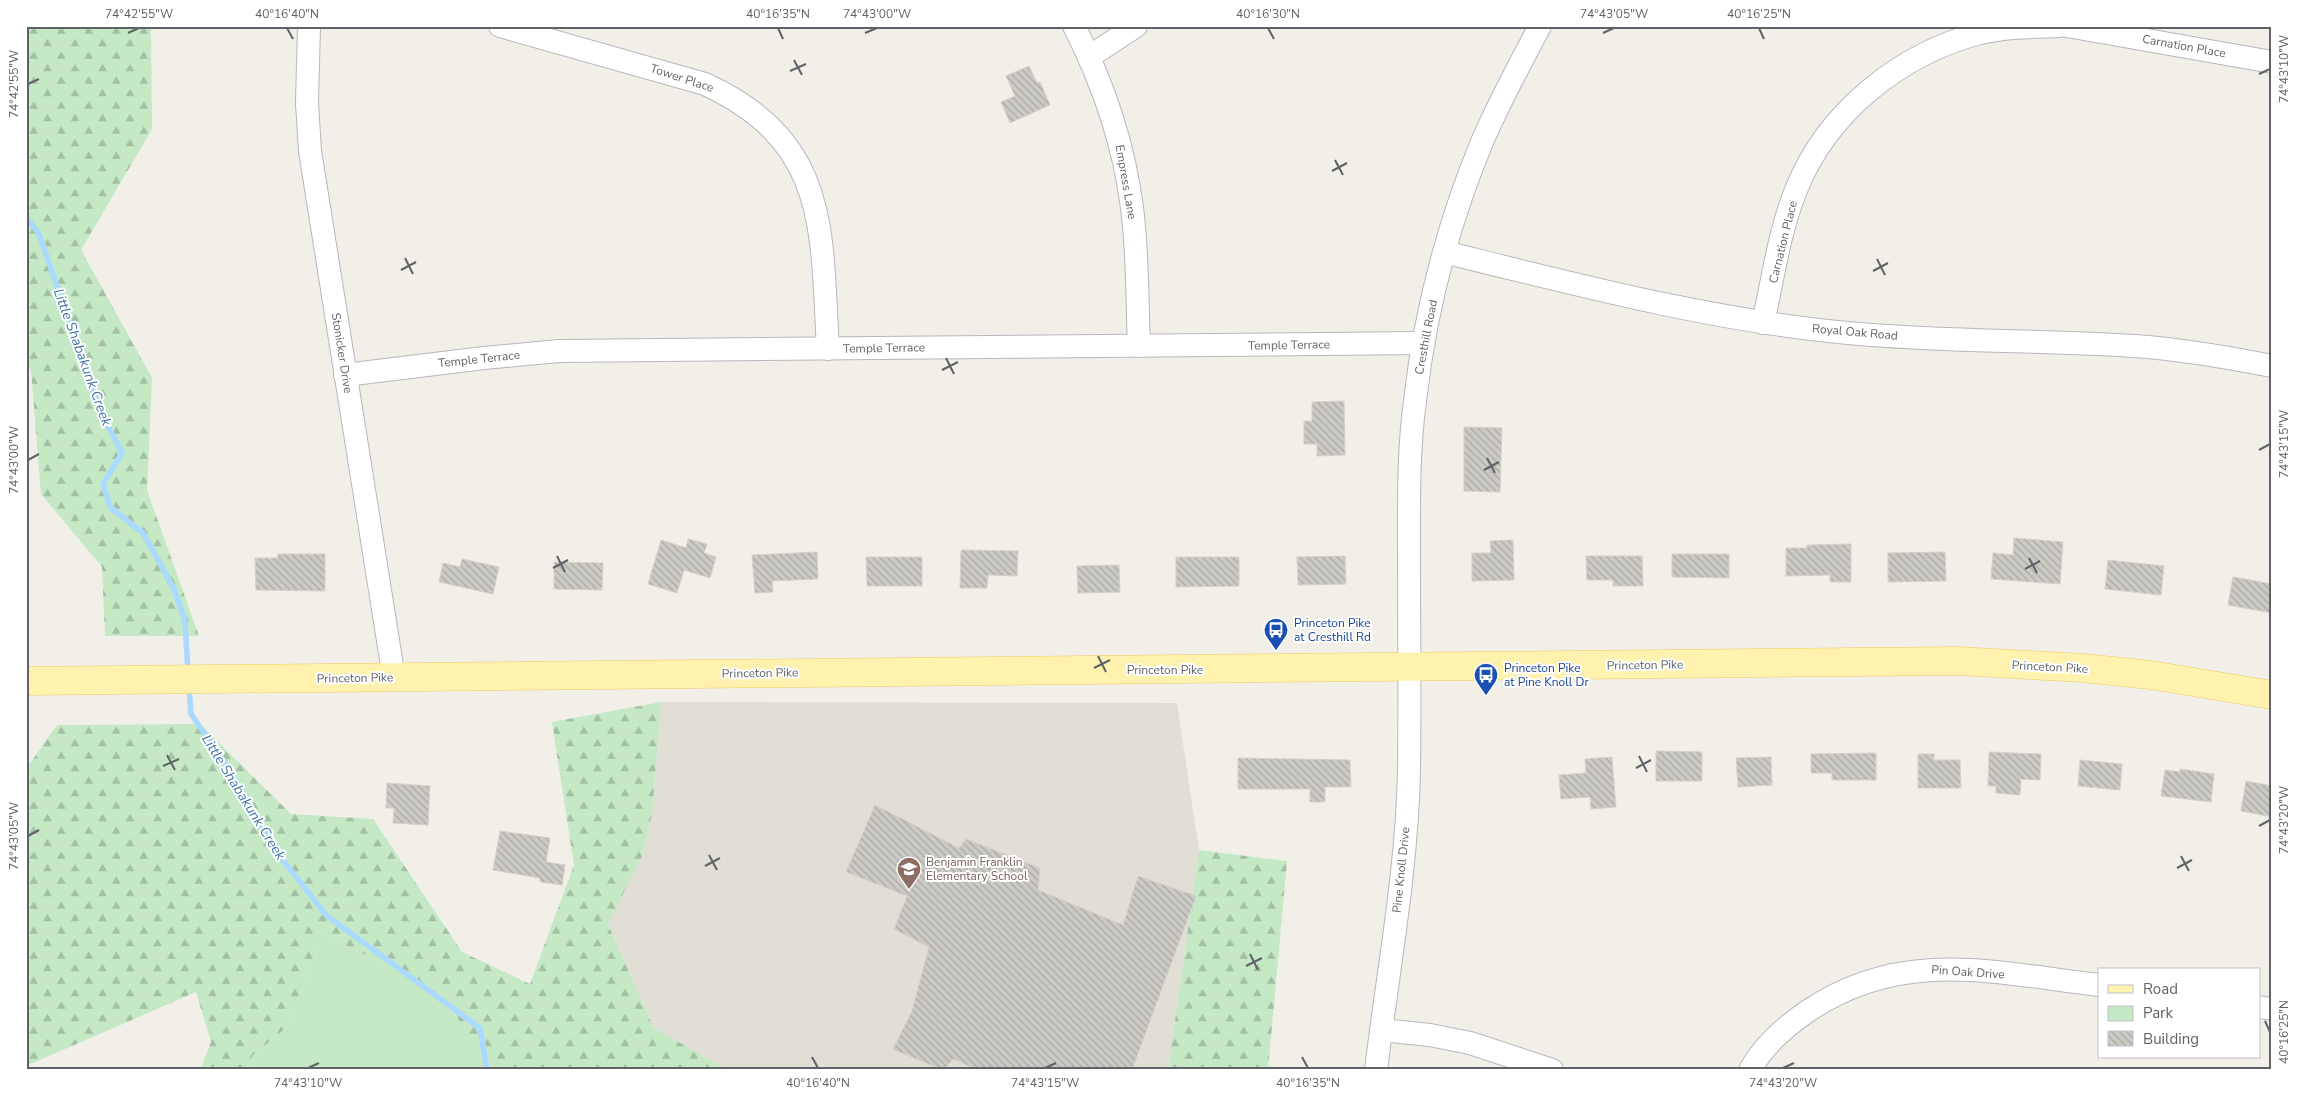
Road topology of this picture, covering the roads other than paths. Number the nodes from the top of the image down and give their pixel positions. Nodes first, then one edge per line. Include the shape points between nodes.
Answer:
1 (309, 26) edge
2 (500, 26) edge
3 (1074, 26) edge
4 (1136, 26) edge
5 (1540, 26) edge
6 (2059, 26) edge
7 (2067, 26) edge
8 (1089, 56) junction
9 (2272, 62) edge
10 (1444, 252) junction
11 (1763, 323) junction
12 (1423, 343) junction
13 (1139, 346) junction
14 (828, 349) junction
15 (2272, 366) edge
16 (345, 375) junction
17 (1410, 668) junction
18 (394, 678) junction
19 (26, 681) edge
20 (2272, 695) edge
21 (2098, 985) edge
22 (1381, 1030) junction
23 (1376, 1070) edge
24 (1552, 1070) edge
25 (1750, 1070) edge

1 - 16 street, Stonicker Drive via 306,103 310,151
2 - 14 street, Tower Place via 704,84 730,96 772,129 789,148 815,202 821,230
3 - 8 street, Empress Lane
4 - 8 street
5 - 10 street, Cresthill Road via 1483,141
6 - 11 street, Carnation Place via 2018,27 1981,33 1945,45 1883,79 1855,104 1830,132 1797,189 1786,220
7 - 9 street, Carnation Place
8 - 13 street, Empress Lane via 1108,102 1131,200
10 - 11 street, Royal Oak Road via 1629,298
10 - 12 street, Cresthill Road
11 - 15 street, Royal Oak Road via 1911,337 2136,346
12 - 13 street, Temple Terrace
12 - 17 street, Cresthill Road via 1409,470
13 - 14 street, Temple Terrace
14 - 16 street, Temple Terrace via 559,352
16 - 18 street, Stonicker Drive
17 - 18 main road, Princeton Pike
17 - 20 main road, Princeton Pike via 1958,662 2141,674
17 - 22 street, Pine Knoll Drive via 1405,841
18 - 19 main road, Princeton Pike
21 - 25 street, Pin Oak Drive via 1954,969 1921,969 1890,974 1826,998 1773,1040
22 - 23 street, Pine Knoll Drive
22 - 24 street via 1470,1042

